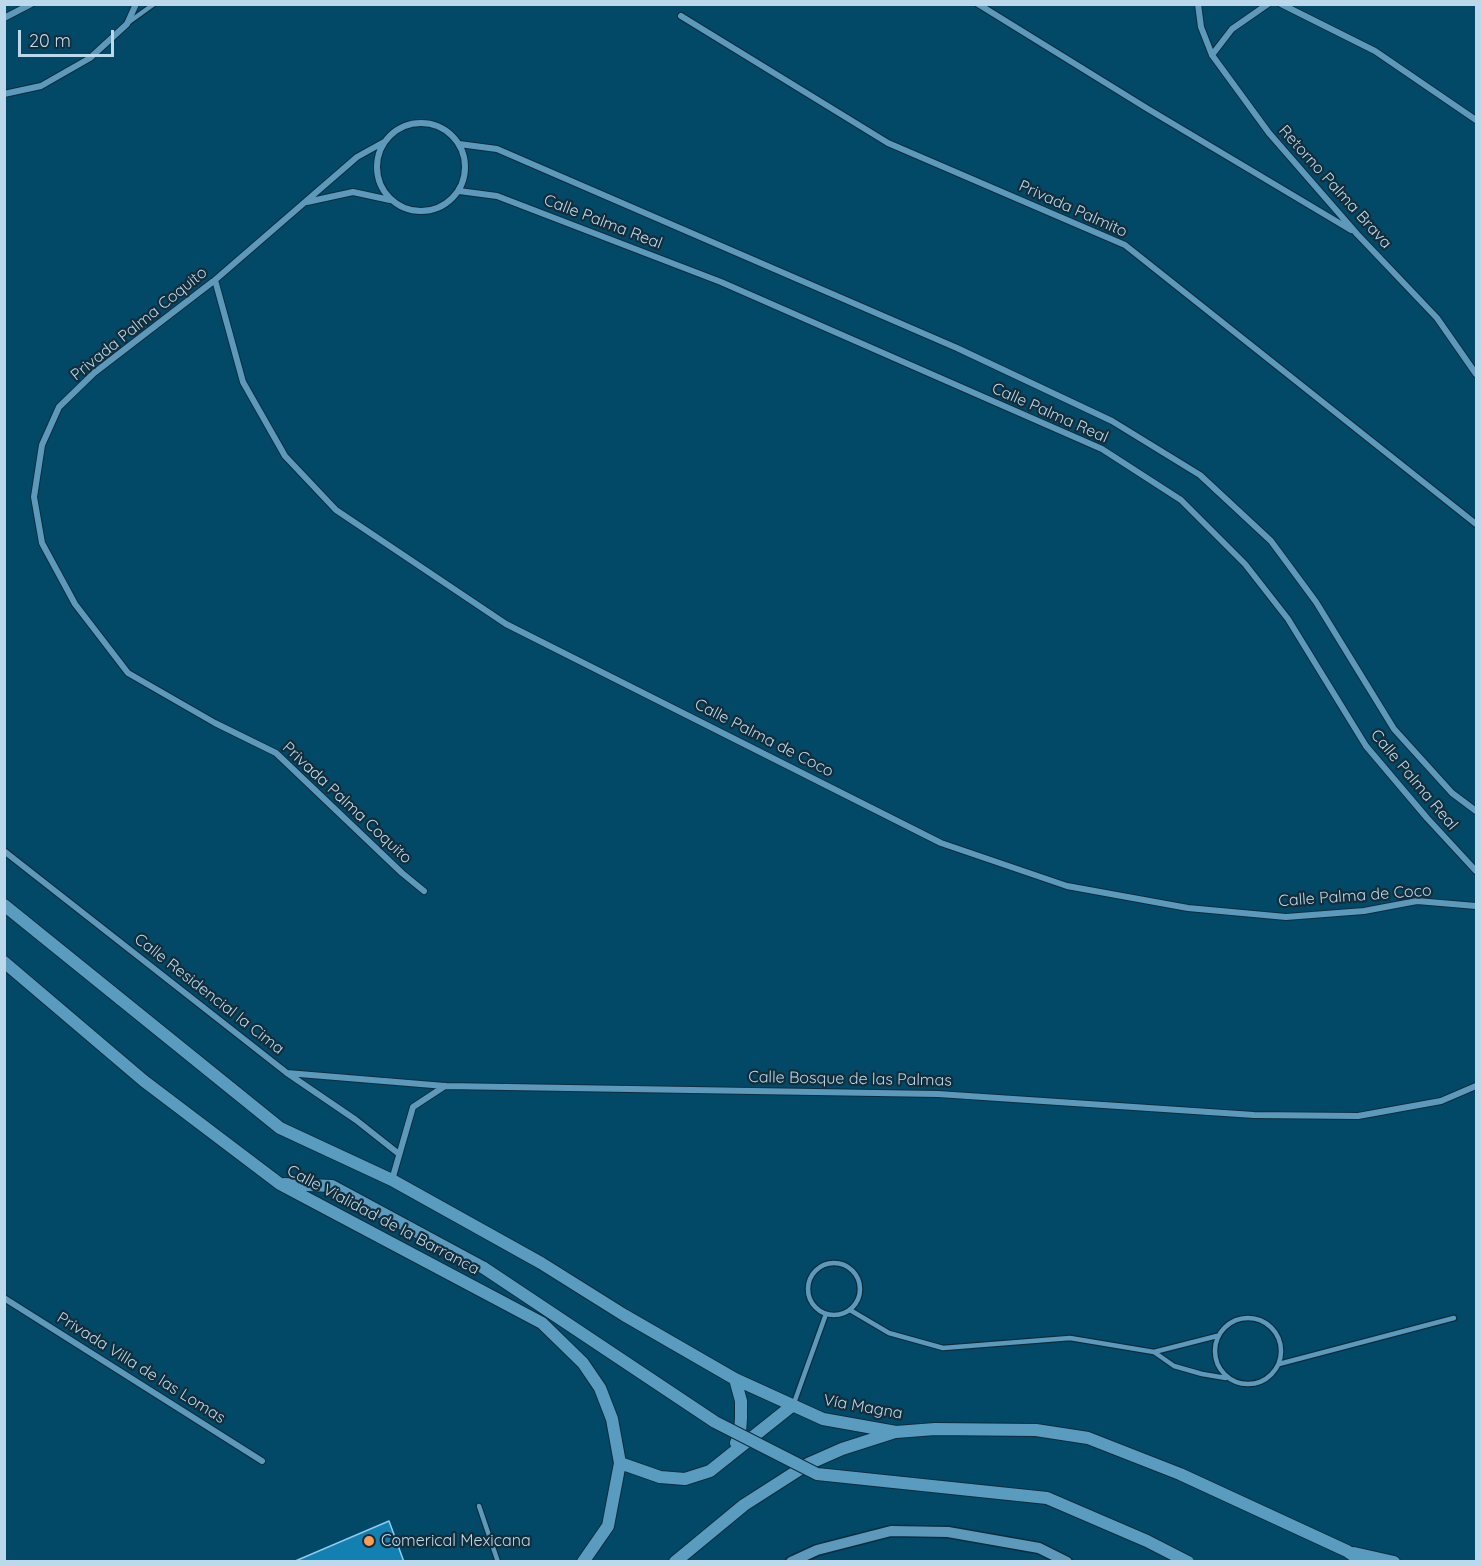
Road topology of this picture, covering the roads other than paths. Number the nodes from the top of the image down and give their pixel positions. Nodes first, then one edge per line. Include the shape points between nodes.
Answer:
1 (31, 4) edge
2 (136, 4) edge
3 (154, 4) edge
4 (978, 4) edge
5 (1198, 4) edge
6 (1268, 4) edge
7 (1281, 4) edge
8 (681, 16) dead end
9 (4, 18) edge
10 (127, 24) junction
11 (1212, 55) junction
12 (4, 94) edge
13 (1476, 120) edge
14 (384, 142) junction
15 (459, 144) junction
16 (459, 191) junction
17 (391, 201) junction
18 (306, 202) junction
19 (1357, 234) junction
20 (215, 280) junction
21 (1476, 374) edge
22 (1476, 524) edge
23 (1476, 811) edge
24 (4, 851) edge
25 (1476, 871) edge
26 (424, 891) dead end
27 (4, 905) edge
28 (1476, 906) edge
29 (4, 962) edge
30 (287, 1073) junction
31 (445, 1086) junction
32 (1476, 1086) edge
33 (399, 1154) junction
34 (392, 1180) junction
35 (280, 1184) junction
36 (4, 1298) edge
37 (850, 1310) junction
38 (826, 1314) junction
39 (1454, 1318) dead end
40 (1217, 1336) junction
41 (1154, 1352) junction
42 (1279, 1364) junction
43 (1227, 1378) junction
44 (735, 1379) junction
45 (793, 1405) junction
46 (896, 1432) junction
47 (731, 1455) junction
48 (262, 1461) dead end
49 (620, 1463) junction
50 (479, 1506) dead end
51 (1347, 1551) junction
52 (498, 1562) edge
53 (583, 1562) edge
54 (675, 1562) edge
55 (790, 1562) edge
56 (1067, 1562) edge
57 (1188, 1562) edge
58 (1363, 1562) edge
59 (1394, 1562) edge

1 - 9 street
2 - 10 street
3 - 10 lane
4 - 19 street
5 - 11 street, Retorno Palma Brava via 1201,27
6 - 11 street via 1232,29
7 - 13 street via 1375,51
8 - 22 street, Privada Palmito via 888,143 1125,245
10 - 12 street via 90,58 71,69 41,86
11 - 19 street, Retorno Palma Brava via 1269,133
14 - 15 street via 400,127 422,122 443,128
14 - 17 street via 376,162 379,183
14 - 18 street, Privada Palma Coquito via 357,157
15 - 16 street via 465,167
15 - 23 street, Calle Palma Real via 497,149 957,348 1112,421 1200,475 1271,541 1316,602 1394,729 1452,794
16 - 17 street via 439,208 414,212
16 - 25 street, Calle Palma Real via 497,196 721,282 1101,449 1181,500 1245,564 1287,619 1366,746
17 - 18 street, Privada Palma Coquito via 353,192
18 - 20 street, Privada Palma Coquito
19 - 21 street, Retorno Palma Brava via 1437,318
20 - 26 street, Privada Palma Coquito via 94,373 59,407 42,445 34,497 42,543 75,604 128,673 276,753
20 - 28 street, Calle Palma de Coco via 243,382 285,456 336,510 506,624 941,843 1068,886 1188,908 1286,917 1364,911 1418,901
24 - 30 street, Calle Residencial la Cima
27 - 34 main road, Calle Vialidad de la Barranca via 280,1128
29 - 35 main road, Calle Vialidad de la Barranca via 144,1081
30 - 31 street, Calle Bosque de las Palmas
30 - 33 street, Calle Residencial la Cima
31 - 32 street, Calle Bosque de las Palmas via 938,1094 1254,1115 1358,1116 1441,1101
31 - 33 street via 413,1107
33 - 34 street
34 - 44 main road, Vía Magna
35 - 49 main road, Calle Vialidad de la Barranca via 542,1323 583,1363 600,1388 612,1419
35 - 57 main road, bridge via 332,1186 484,1268 715,1422 818,1474 1047,1498
36 - 48 street, Privada Villa de las Lomas
37 - 38 lane
37 - 38 lane via 858,1300 860,1287 856,1275 835,1262 813,1272 808,1284 808,1296 815,1308
37 - 41 lane via 889,1333 943,1348 1070,1338
38 - 45 lane
39 - 42 lane
40 - 41 lane
40 - 42 lane via 1237,1319 1252,1317 1267,1323 1277,1334 1282,1349
40 - 43 lane via 1214,1354
41 - 43 lane via 1174,1366
42 - 43 lane via 1270,1377 1256,1384 1240,1384
44 - 45 main road, Vía Magna
44 - 47 main road via 741,1418
45 - 46 main road, Vía Magna via 823,1419
45 - 47 main road
46 - 51 main road, Vía Magna via 1036,1430 1088,1437 1180,1474
46 - 54 main road via 808,1464 744,1505
47 - 49 main road via 710,1471 685,1479 660,1477
49 - 53 main road via 608,1526
50 - 52 lane
51 - 58 main road, Vía Magna
51 - 59 main road
55 - 56 street via 817,1550 891,1531 948,1532 1039,1548

